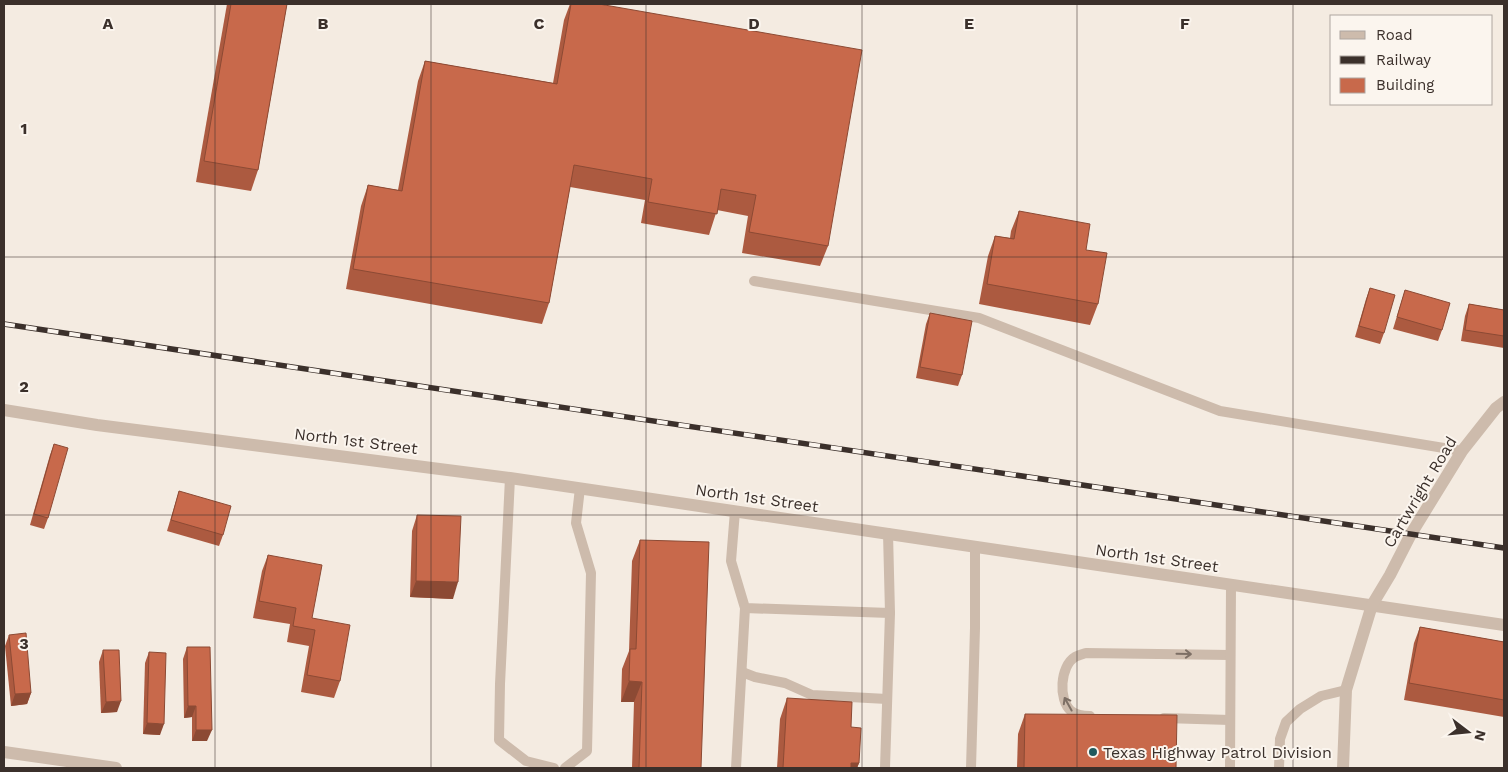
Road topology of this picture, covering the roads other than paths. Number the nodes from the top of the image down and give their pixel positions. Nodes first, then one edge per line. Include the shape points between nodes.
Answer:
1 (754, 281) dead end
2 (1504, 402) edge
3 (4, 410) edge
4 (1462, 451) junction
5 (510, 478) junction
6 (580, 488) junction
7 (736, 511) junction
8 (888, 533) junction
9 (975, 548) junction
10 (1230, 585) junction
11 (1372, 605) junction
12 (745, 608) junction
13 (890, 613) junction
14 (1504, 625) edge
15 (1230, 655) junction
16 (742, 672) junction
17 (1346, 690) junction
18 (887, 699) junction
19 (1102, 717) edge
20 (1153, 718) edge
21 (1230, 720) junction
22 (4, 752) edge
23 (113, 768) edge
24 (554, 768) edge
25 (565, 768) edge
26 (736, 768) edge
27 (885, 768) edge
28 (970, 768) edge
29 (1230, 768) edge
30 (1280, 768) edge
31 (1343, 768) edge

1 - 4 lane via 979,318 1220,411
2 - 4 street, Cartwright Road
3 - 5 street, North 1st Street
4 - 11 street, Cartwright Road
5 - 6 street, North 1st Street
5 - 24 lane via 499,740 526,762
6 - 7 street, North 1st Street
6 - 25 lane via 576,523 591,573 587,751
7 - 8 street, North 1st Street
7 - 12 lane via 731,561
8 - 9 street, North 1st Street
8 - 13 lane
9 - 10 street, North 1st Street
9 - 28 lane
10 - 11 street, North 1st Street
10 - 15 lane
11 - 14 street, North 1st Street
11 - 17 street, Cartwright Road
12 - 13 lane
12 - 16 lane
13 - 18 lane
19 -> 15 lane via 1071,711 1064,700 1062,684 1065,669 1074,658 1086,653
15 - 21 lane
16 - 18 lane via 785,683 812,695
16 - 26 lane
17 - 30 lane via 1321,696 1300,708 1286,722 1280,739
17 - 31 street, Cartwright Road
18 - 27 lane
20 - 21 lane
21 - 29 lane
22 - 23 street

